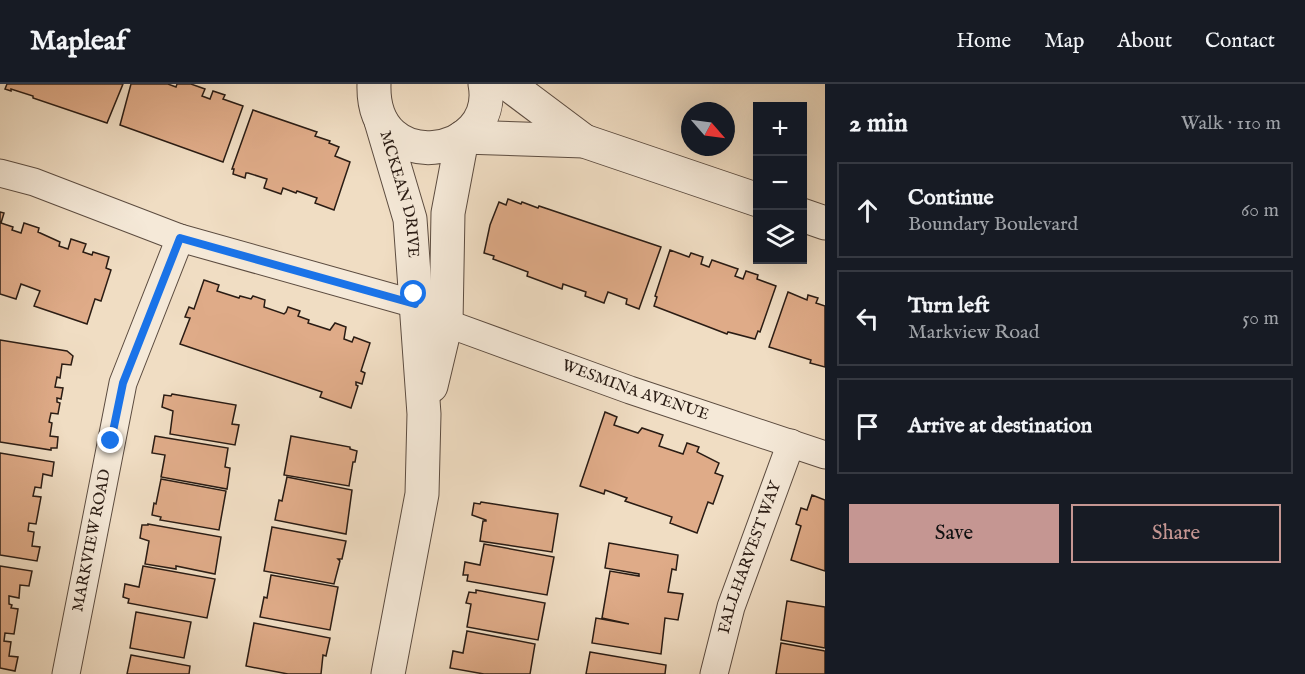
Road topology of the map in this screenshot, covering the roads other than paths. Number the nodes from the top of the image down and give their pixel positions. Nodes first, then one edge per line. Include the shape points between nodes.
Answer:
1 (348, 84) edge
2 (485, 84) edge
3 (508, 84) edge
4 (377, 105) edge
5 (462, 138) junction
6 (584, 141) junction
7 (0, 172) edge
8 (753, 198) edge
9 (807, 217) edge
10 (825, 223) edge
11 (180, 238) junction
12 (415, 304) junction
13 (446, 323) junction
14 (424, 414) junction
15 (791, 443) junction
16 (825, 455) edge
17 (66, 674) edge
18 (388, 674) edge
19 (714, 674) edge

1 - 4 street
2 - 5 street via 483,109 475,126
3 - 6 street
4 - 5 street via 392,135 408,145 426,149 445,147
4 - 12 street, MCKEAN DRIVE via 410,219
5 - 6 street
5 - 13 street, MCKEAN DRIVE via 448,213
6 - 8 street
7 - 11 street
9 - 10 street
11 - 12 street
11 - 17 street, MARKVIEW ROAD via 123,383
12 - 14 street, MCKEAN DRIVE
13 - 14 street, MCKEAN DRIVE
13 - 15 street, WESMINA AVENUE
14 - 18 street, MCKEAN DRIVE via 422,494
15 - 16 street, WESMINA AVENUE
15 - 19 street, FALLHARVEST WAY via 731,607

